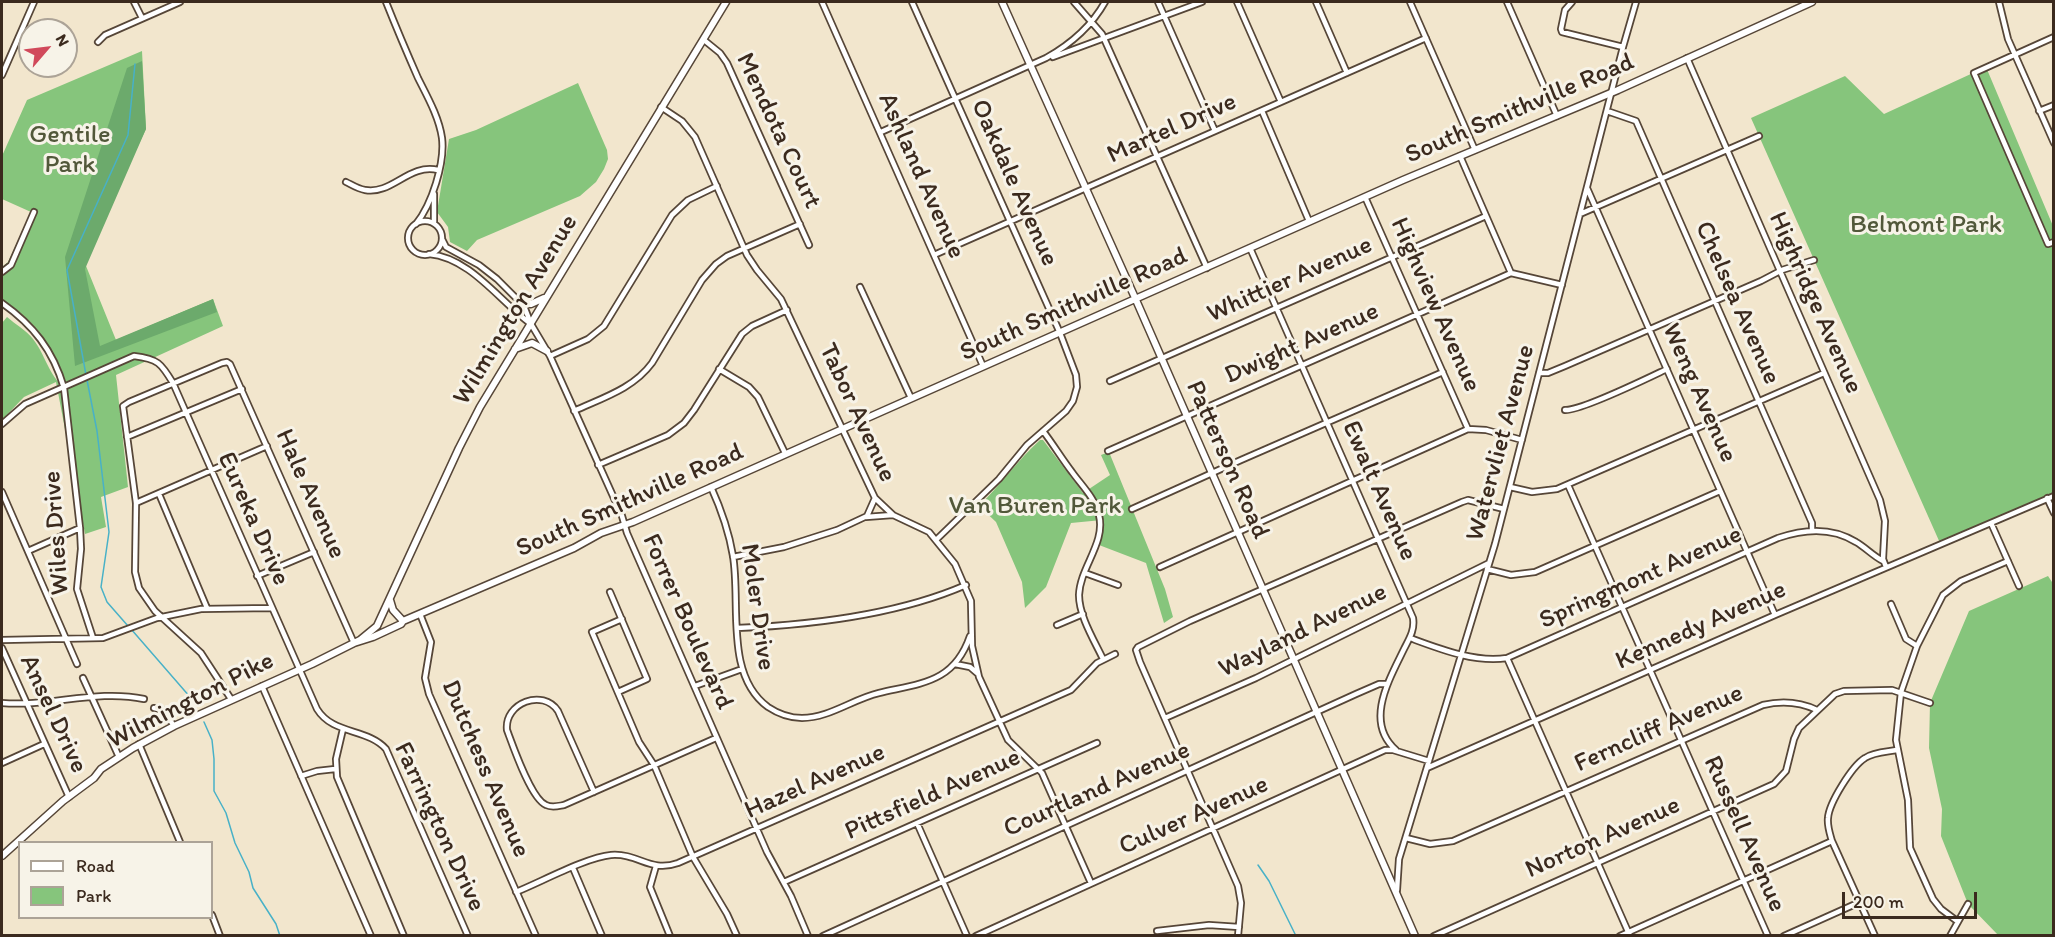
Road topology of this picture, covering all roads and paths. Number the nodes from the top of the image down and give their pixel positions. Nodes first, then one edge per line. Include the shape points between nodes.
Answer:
1 (34, 2) edge
2 (134, 2) edge
3 (180, 2) edge
4 (386, 2) edge
5 (726, 2) edge
6 (822, 2) edge
7 (912, 2) edge
8 (1002, 2) edge
9 (1074, 2) edge
10 (1105, 2) edge
11 (1158, 2) edge
12 (1202, 2) edge
13 (1237, 2) edge
14 (1316, 2) edge
15 (1410, 2) edge
16 (1507, 2) edge
17 (1572, 2) edge
18 (1636, 2) edge
19 (1812, 2) edge
20 (1999, 2) edge
21 (1164, 15) junction
22 (142, 18) junction
23 (1092, 23) junction
24 (2054, 37) edge
25 (1103, 38) junction
26 (1426, 38) junction
27 (704, 40) junction
28 (98, 42) dead end
29 (1623, 47) junction
30 (2014, 54) junction
31 (1687, 58) junction
32 (1033, 65) junction
33 (2, 71) edge
34 (1347, 73) junction
35 (1611, 93) junction
36 (955, 99) junction
37 (1281, 102) junction
38 (2054, 105) edge
39 (662, 106) junction
40 (1262, 111) junction
41 (1607, 111) junction
42 (2039, 111) junction
43 (1557, 116) junction
44 (1215, 131) junction
45 (880, 132) junction
46 (1759, 136) dead end
47 (2054, 143) edge
48 (1475, 150) junction
49 (1727, 150) junction
50 (1460, 156) junction
51 (1157, 157) junction
52 (438, 170) junction
53 (1661, 178) junction
54 (346, 182) dead end
55 (717, 186) junction
56 (434, 188) junction
57 (1587, 188) junction
58 (1085, 189) junction
59 (1365, 197) junction
60 (1595, 207) junction
61 (34, 212) dead end
62 (1580, 214) junction
63 (1486, 216) junction
64 (1309, 221) junction
65 (1010, 222) junction
66 (434, 223) junction
67 (416, 224) junction
68 (800, 224) junction
69 (442, 239) junction
70 (2051, 243) edge
71 (809, 245) dead end
72 (744, 248) junction
73 (1250, 248) junction
74 (429, 254) junction
75 (934, 255) junction
76 (1392, 256) junction
77 (1815, 260) dead end
78 (1207, 268) junction
79 (1779, 271) junction
80 (2, 272) edge
81 (1511, 273) junction
82 (1562, 285) junction
83 (860, 287) dead end
84 (547, 296) junction
85 (1136, 300) junction
86 (1715, 301) junction
87 (2, 303) edge
88 (521, 303) junction
89 (1276, 307) junction
90 (787, 310) junction
91 (1417, 314) junction
92 (531, 324) junction
93 (1649, 329) junction
94 (1060, 333) junction
95 (515, 350) junction
96 (549, 354) junction
97 (1161, 358) junction
98 (1302, 365) junction
99 (983, 366) junction
100 (719, 369) junction
101 (1667, 369) junction
102 (1443, 372) junction
103 (1539, 373) junction
104 (1824, 373) junction
105 (1110, 381) dead end
106 (173, 383) junction
107 (64, 388) junction
108 (242, 389) junction
109 (911, 398) junction
110 (1758, 401) junction
111 (1565, 410) dead end
112 (574, 411) junction
113 (186, 413) junction
114 (1186, 416) junction
115 (1327, 423) junction
116 (2, 424) edge
117 (842, 428) junction
118 (1468, 429) junction
119 (1693, 429) junction
120 (1043, 431) junction
121 (127, 437) junction
122 (1522, 440) junction
123 (267, 446) junction
124 (1108, 451) dead end
125 (785, 453) junction
126 (598, 465) junction
127 (211, 471) junction
128 (1212, 473) junction
129 (1353, 480) junction
130 (1568, 485) junction
131 (711, 486) junction
132 (1510, 487) junction
133 (1720, 490) junction
134 (2, 492) edge
135 (159, 494) junction
136 (2054, 495) edge
137 (875, 498) junction
138 (2047, 498) junction
139 (136, 503) junction
140 (1132, 509) dead end
141 (1504, 509) junction
142 (2054, 513) edge
143 (893, 514) junction
144 (864, 518) junction
145 (1991, 523) junction
146 (624, 525) junction
147 (81, 528) junction
148 (1237, 531) junction
149 (1812, 531) junction
150 (1378, 538) junction
151 (937, 539) junction
152 (1595, 546) junction
153 (28, 551) junction
154 (314, 552) junction
155 (1747, 552) junction
156 (733, 557) junction
157 (1883, 561) junction
158 (2008, 561) junction
159 (1489, 563) junction
160 (1160, 567) dead end
161 (1886, 567) junction
162 (1488, 569) junction
163 (1085, 573) junction
164 (257, 576) junction
165 (966, 585) junction
166 (1118, 585) dead end
167 (2019, 586) dead end
168 (1263, 589) junction
169 (610, 592) dead end
170 (390, 600) junction
171 (1407, 603) junction
172 (1891, 604) dead end
173 (207, 608) junction
174 (271, 608) junction
175 (1622, 608) junction
176 (420, 614) junction
177 (1083, 614) junction
178 (1774, 615) junction
179 (161, 618) junction
180 (622, 619) junction
181 (403, 621) junction
182 (1057, 625) dead end
183 (737, 628) junction
184 (972, 631) junction
185 (93, 638) junction
186 (1410, 638) junction
187 (66, 639) junction
188 (2, 640) edge
189 (354, 643) junction
190 (1917, 646) junction
191 (2, 648) edge
192 (1115, 654) dead end
193 (1462, 654) junction
194 (1507, 658) junction
195 (1103, 659) junction
196 (1294, 659) junction
197 (77, 664) dead end
198 (955, 664) junction
199 (299, 669) junction
200 (742, 669) junction
201 (1650, 669) junction
202 (978, 675) junction
203 (83, 678) dead end
204 (1387, 684) junction
205 (262, 686) junction
206 (695, 686) junction
207 (618, 692) junction
208 (1901, 692) junction
209 (92, 698) junction
210 (144, 699) dead end
211 (231, 699) junction
212 (2, 703) edge
213 (25, 703) junction
214 (1930, 703) dead end
215 (154, 708) dead end
216 (1817, 710) junction
217 (1317, 712) junction
218 (1165, 718) junction
219 (1534, 720) junction
220 (999, 722) junction
221 (174, 726) junction
222 (343, 729) junction
223 (716, 738) junction
224 (1681, 741) junction
225 (1097, 743) dead end
226 (44, 744) junction
227 (140, 744) junction
228 (1396, 750) junction
229 (1897, 750) junction
230 (119, 757) junction
231 (1429, 761) junction
232 (2, 763) edge
233 (654, 765) junction
234 (1427, 768) junction
235 (335, 769) junction
236 (1343, 769) junction
237 (1039, 770) junction
238 (1188, 770) junction
239 (301, 776) junction
240 (594, 792) junction
241 (1566, 792) junction
242 (69, 796) junction
243 (1712, 811) junction
244 (917, 823) junction
245 (1065, 826) junction
246 (1214, 828) junction
247 (756, 829) junction
248 (1406, 838) junction
249 (179, 841) edge
250 (1832, 841) junction
251 (2, 854) edge
252 (693, 857) junction
253 (1598, 862) junction
254 (656, 866) junction
255 (573, 868) junction
256 (943, 881) junction
257 (1743, 881) junction
258 (784, 882) junction
259 (1091, 883) junction
260 (516, 892) junction
261 (1397, 893) junction
262 (1860, 902) junction
263 (1968, 904) dead end
264 (213, 918) edge
265 (1958, 921) junction
266 (1239, 927) junction
267 (1157, 931) dead end
268 (1629, 934) edge
269 (1413, 935) edge
270 (220, 936) edge
271 (371, 936) edge
272 (405, 936) edge
273 (468, 936) edge
274 (536, 936) edge
275 (602, 936) edge
276 (670, 936) edge
277 (737, 936) edge
278 (808, 936) edge
279 (824, 936) edge
280 (967, 936) edge
281 (976, 936) edge
282 (1238, 936) edge
283 (1434, 936) edge
284 (1620, 936) edge
285 (1768, 936) edge
286 (1784, 936) edge
287 (1875, 936) edge
288 (1950, 936) edge

1 - 33 street
2 - 22 street
3 - 22 street
4 - 52 street, Forrer Boulevard via 439,123 443,146
5 - 27 main road, Wilmington Avenue
6 - 45 street, Ashland Avenue
7 - 36 street, Oakdale Avenue
8 - 32 main road, Patterson Road
9 - 23 street
10 - 23 street
11 - 21 street
12 - 21 street
13 - 37 street
14 - 34 street
15 - 26 street
16 - 43 street
17 - 29 street via 1563,16 1562,32
18 - 29 street, Watervliet Avenue
19 - 31 main road, South Smithville Road
20 - 30 street
21 - 25 street
21 - 44 street
22 - 28 street
23 - 25 street
23 - 32 street via 1069,45
24 - 30 street
25 - 32 street
25 - 51 street
26 - 34 street, Martel Drive
26 - 48 street
27 - 39 main road, Wilmington Avenue
27 - 68 street, Mendota Court via 727,63
29 - 35 street, Watervliet Avenue
30 - 42 street
30 - 70 street via 1974,73
31 - 35 main road, South Smithville Road
31 - 49 street, Highridge Avenue
32 - 36 street
32 - 58 main road, Patterson Road
34 - 37 street, Martel Drive
35 - 41 street, Watervliet Avenue
35 - 43 main road, South Smithville Road
36 - 45 street
36 - 65 street, Oakdale Avenue
37 - 40 street, Martel Drive
38 - 42 street
39 - 55 street, Tabor Avenue via 691,131
39 - 84 main road, Wilmington Avenue
40 - 44 street, Martel Drive
40 - 64 street
41 - 53 street, Chelsea Avenue via 1636,121
41 - 57 street, Watervliet Avenue
42 - 47 street
43 - 48 main road, South Smithville Road
44 - 51 street, Martel Drive
45 - 75 street, Ashland Avenue
46 - 49 street
48 - 50 main road, South Smithville Road
49 - 53 street
49 - 79 street, Highridge Avenue
50 - 59 main road, South Smithville Road
50 - 63 street
51 - 58 street, Martel Drive
51 - 78 street
52 - 54 street via 419,169 370,190
52 - 56 street, Forrer Boulevard
53 - 60 street
53 - 86 street, Chelsea Avenue
55 - 72 street, Tabor Avenue
55 - 96 street via 688,201 672,215 604,326 588,339
56 - 66 street, Forrer Boulevard
56 - 67 street, Forrer Boulevard
57 - 60 street, Weng Avenue
57 - 62 street, Watervliet Avenue
58 - 65 street, Martel Drive
58 - 85 main road, Patterson Road
59 - 64 main road, South Smithville Road
59 - 76 street, Highview Avenue
60 - 62 street
60 - 93 street, Weng Avenue
61 - 80 street via 11,265
62 - 82 street, Watervliet Avenue
63 - 76 street, Whittier Avenue
63 - 81 street
64 - 73 main road, South Smithville Road
65 - 75 street, Martel Drive
65 - 94 street, Oakdale Avenue
66 - 67 street
66 - 69 street, Forrer Boulevard
67 - 74 street, Forrer Boulevard via 409,231 410,245 418,253
68 - 71 street, Mendota Court
68 - 72 street
69 - 74 street via 437,250
69 - 88 street, Forrer Boulevard via 446,247 497,279
72 - 90 street, Tabor Avenue
72 - 112 street via 721,260 706,274 642,375 623,389
73 - 78 main road, South Smithville Road
73 - 89 street, Ewalt Avenue
74 - 92 street, Forrer Boulevard via 476,276
75 - 99 street, Ashland Avenue
76 - 89 street, Whittier Avenue
76 - 91 street, Highview Avenue
77 - 79 street
78 - 85 main road, South Smithville Road
79 - 86 street
79 - 104 street, Highridge Avenue
81 - 82 street
81 - 91 street, Dwight Avenue
82 - 103 street, Watervliet Avenue
83 - 109 street
84 - 88 main road via 531,304
84 - 92 main road, Wilmington Avenue
85 - 94 main road, South Smithville Road
85 - 97 main road, Patterson Road
86 - 93 street
86 - 110 street, Chelsea Avenue
87 - 107 street, Wiles Drive via 28,323 45,344
88 - 92 street, Forrer Boulevard
89 - 97 street, Whittier Avenue
89 - 98 street, Ewalt Avenue
90 - 100 street via 742,334
90 - 117 street, Tabor Avenue
91 - 98 street, Dwight Avenue
91 - 102 street, Highview Avenue
92 - 95 main road, Wilmington Avenue
92 - 96 street, Forrer Boulevard
93 - 101 street, Weng Avenue
93 - 103 street via 1548,373
94 - 99 main road, South Smithville Road
94 - 120 street, Oakdale Avenue via 1074,366 1077,387 1070,406
95 - 96 main road via 532,343
95 - 170 main road, Wilmington Avenue via 467,430
96 - 112 street, Forrer Boulevard
97 - 105 street, Whittier Avenue
97 - 114 main road, Patterson Road
98 - 114 street, Dwight Avenue
98 - 115 street, Ewalt Avenue
99 - 109 main road, South Smithville Road
100 - 125 street via 759,397
100 - 126 street via 690,416 677,429
101 - 111 street via 1586,405
101 - 119 street, Weng Avenue
102 - 115 street
102 - 118 street, Highview Avenue
103 - 122 street, Watervliet Avenue
104 - 110 street
104 - 157 street, Highridge Avenue via 1883,509
106 - 107 street, Eureka Drive via 162,365 151,358 134,356
106 - 108 street, Hale Avenue via 229,362
106 - 113 street, Eureka Drive
106 - 121 street via 123,406
107 - 116 street, Eureka Drive via 26,404
107 - 147 street, Wiles Drive
108 - 113 street
108 - 123 street, Hale Avenue
109 - 117 main road, South Smithville Road
110 - 119 street
110 - 149 street, Chelsea Avenue via 1812,523
112 - 126 street, Forrer Boulevard
113 - 121 street
113 - 127 street, Eureka Drive
114 - 124 street, Dwight Avenue
114 - 128 main road, Patterson Road
115 - 128 street
115 - 129 street, Ewalt Avenue
117 - 125 main road, South Smithville Road
117 - 137 street, Tabor Avenue
118 - 122 street
118 - 129 street
119 - 130 street
119 - 133 street, Weng Avenue
120 - 151 street, Oakdale Avenue
120 - 163 street via 1092,498 1099,514 1098,538
121 - 139 street
122 - 132 street, Watervliet Avenue
123 - 127 street
123 - 154 street, Hale Avenue
125 - 131 main road, South Smithville Road
126 - 146 street, Forrer Boulevard
127 - 135 street
127 - 164 street, Eureka Drive
128 - 140 street
128 - 148 main road, Patterson Road
129 - 148 street
129 - 150 street, Ewalt Avenue
130 - 132 street via 1542,492
130 - 152 street, Russell Avenue
131 - 146 main road, South Smithville Road
131 - 156 street, Moler Drive
132 - 141 street, Watervliet Avenue
133 - 152 street
133 - 155 street, Weng Avenue
134 - 153 street
135 - 139 street
135 - 173 street
136 - 138 street, Kennedy Avenue
137 - 143 street, Tabor Avenue
137 - 144 street
138 - 142 street
138 - 145 street, Kennedy Avenue
139 - 179 street via 137,580
141 - 150 street via 1468,500
141 - 159 street, Watervliet Avenue
143 - 144 street
143 - 151 street, Tabor Avenue
144 - 156 street via 797,543
145 - 158 street
145 - 161 street, Kennedy Avenue
146 - 176 main road, South Smithville Road
146 - 206 street, Forrer Boulevard
147 - 153 street
147 - 185 street, Wiles Drive via 77,589
148 - 160 street
148 - 168 main road, Patterson Road
149 - 155 street, Springmont Avenue via 1789,535
149 - 157 street, Springmont Avenue via 1848,537
150 - 168 street
150 - 171 street, Ewalt Avenue
151 - 165 street, Tabor Avenue
152 - 162 street via 1525,574
152 - 175 street, Russell Avenue
153 - 187 street
154 - 164 street
154 - 189 street, Hale Avenue
155 - 175 street, Springmont Avenue
155 - 178 street, Weng Avenue
156 - 183 street, Moler Drive
157 - 161 street
158 - 167 street
158 - 190 street via 1948,590
159 - 162 street, Watervliet Avenue
159 - 171 street, Wayland Avenue
161 - 178 street, Kennedy Avenue
162 - 193 street, Watervliet Avenue
163 - 166 street
163 - 177 street via 1079,594
164 - 174 street, Eureka Drive
165 - 183 street via 927,600 867,613 798,624
165 - 184 street, Tabor Avenue
168 - 196 main road, Patterson Road
168 - 218 street via 1136,649
169 - 180 street
170 - 181 main road
170 - 189 main road, Wilmington Avenue via 377,626
171 - 186 street, Ewalt Avenue via 1414,623
171 - 196 street, Wayland Avenue
172 - 190 street via 1906,639
173 - 174 street
173 - 179 street
174 - 199 street, Eureka Drive
175 - 194 street, Springmont Avenue
175 - 201 street, Russell Avenue
176 - 181 main road, South Smithville Road
176 - 260 street, Dutchess Avenue via 431,642 426,671 429,694
177 - 182 street
177 - 195 street
178 - 201 street, Kennedy Avenue
179 - 185 street
179 - 211 street via 202,654
180 - 207 street via 647,679
180 - 207 street via 592,632
181 - 189 main road, South Smithville Road
183 - 200 street, Moler Drive
184 - 198 street
184 - 202 street, Tabor Avenue
185 - 187 street
186 - 193 street, Springmont Avenue
186 - 204 street, Ewalt Avenue
187 - 188 street
187 - 197 street
189 - 199 main road, Wilmington Pike
190 - 208 street
191 - 213 street, Ansel Drive
192 - 195 street, Hazel Avenue
193 - 194 street, Springmont Avenue via 1481,659
193 - 231 street, Watervliet Avenue
194 - 219 street
195 - 220 street, Hazel Avenue via 1071,690
196 - 217 main road, Patterson Road
196 - 218 street, Wayland Avenue
198 - 200 street, Moler Drive via 925,683 872,695 822,715 803,718 777,712 764,704 751,690
198 - 202 street via 970,667
199 - 205 main road, Wilmington Pike
199 - 222 street, Farrington Drive via 320,714
200 - 206 street
201 - 219 street, Kennedy Avenue
201 - 224 street, Russell Avenue
202 - 220 street, Tabor Avenue
203 - 209 street
204 - 217 street, Courtland Avenue
204 - 228 street, Ewalt Avenue via 1379,721 1386,739
205 - 211 main road, Wilmington Pike
205 - 239 street
206 - 223 street, Forrer Boulevard
207 - 233 street via 639,742
208 - 214 street
208 - 216 street via 1844,691
208 - 229 street
209 - 210 street via 117,695
209 - 213 street
209 - 230 street
211 - 221 main road, Wilmington Pike
212 - 213 street
213 - 226 street, Ansel Drive
215 - 221 street via 163,710
216 - 224 street, Ferncliff Avenue via 1786,703 1762,705
216 - 243 street, Norton Avenue via 1796,733 1786,771 1779,780
217 - 236 main road, Patterson Road
217 - 238 street, Courtland Avenue
218 - 238 street
219 - 234 street, Kennedy Avenue
219 - 241 street
220 - 237 street, Tabor Avenue via 1012,745
220 - 247 street, Hazel Avenue
221 - 227 main road, Wilmington Pike
222 - 235 street
222 - 273 street, Farrington Drive via 371,737 390,756
223 - 233 street
223 - 247 street, Forrer Boulevard
224 - 241 street, Ferncliff Avenue
224 - 243 street, Russell Avenue
225 - 237 street, Pittsfield Avenue
226 - 232 street
226 - 242 street, Ansel Drive
227 - 230 main road, Wilmington Pike
227 - 249 street
228 - 231 street
228 - 236 street, Culver Avenue via 1385,750
229 - 250 street via 1870,755 1855,767 1828,813
229 - 265 street via 1908,800 1913,856 1933,899
230 - 242 main road, Wilmington Pike
231 - 234 street, Watervliet Avenue
233 - 240 street
233 - 252 street
234 - 248 street, Watervliet Avenue
235 - 239 street
235 - 272 street
236 - 246 street, Culver Avenue
236 - 261 main road, Patterson Road
237 - 244 street, Pittsfield Avenue
237 - 245 street, Tabor Avenue
238 - 245 street, Courtland Avenue
238 - 246 street
239 - 271 street
240 - 240 street via 553,703 531,700 513,710 507,717 507,730 540,801 558,807
241 - 248 street, Ferncliff Avenue via 1453,841 1430,844
241 - 253 street
242 - 251 main road, Wilmington Pike
243 - 253 street, Norton Avenue
243 - 257 street, Russell Avenue
244 - 256 street
244 - 258 street, Pittsfield Avenue
245 - 256 street, Courtland Avenue
245 - 259 street, Tabor Avenue
246 - 259 street, Culver Avenue
246 - 266 street via 1238,886
247 - 252 street, Hazel Avenue
247 - 258 street, Forrer Boulevard
248 - 261 street, Watervliet Avenue via 1397,867
250 - 257 street
250 - 262 street
252 - 254 street, Hazel Avenue via 669,866
252 - 277 street
253 - 268 street
253 - 283 street, Norton Avenue
254 - 255 street, Hazel Avenue via 613,855
254 - 276 street via 650,887
255 - 260 street, Hazel Avenue
255 - 275 street
256 - 279 street, Courtland Avenue
256 - 280 street
257 - 268 street
257 - 285 street, Russell Avenue
258 - 278 street, Forrer Boulevard
259 - 281 street, Culver Avenue
260 - 274 street, Dutchess Avenue
261 - 269 main road, Patterson Road
262 - 286 street
262 - 287 street
263 - 265 street
264 - 270 street
265 - 288 street
266 - 267 street via 1209,925
266 - 282 street
268 - 284 street

